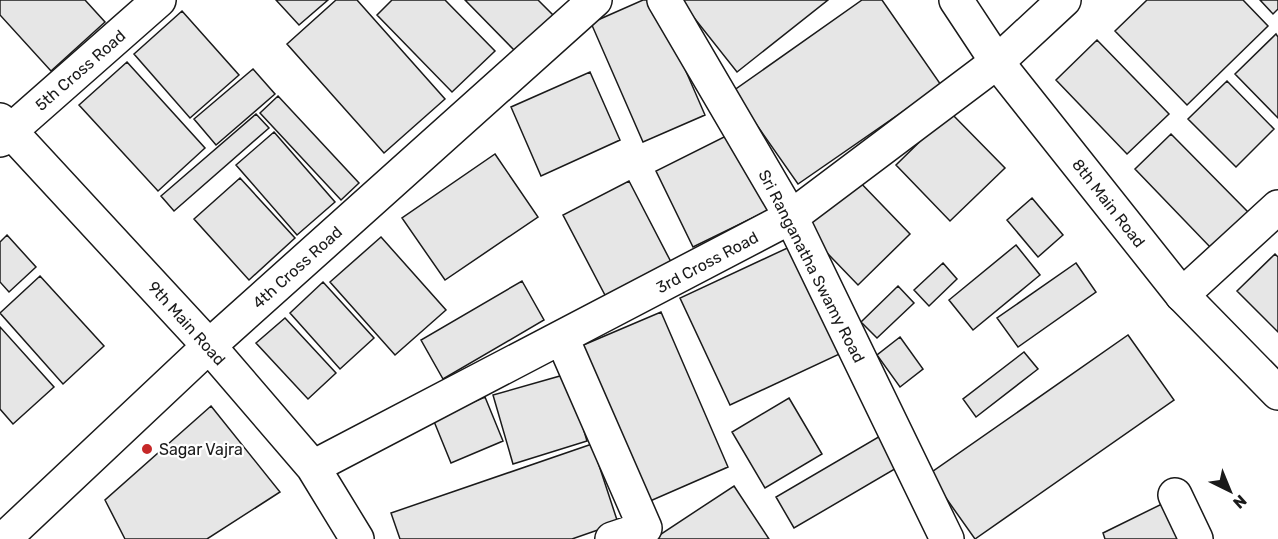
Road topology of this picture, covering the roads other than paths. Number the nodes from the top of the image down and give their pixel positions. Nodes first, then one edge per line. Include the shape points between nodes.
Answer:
1 (159, 0) edge
2 (595, 0) edge
3 (664, 0) edge
4 (956, 0) edge
5 (1064, 0) edge
6 (997, 62) junction
7 (3, 131) edge
8 (1278, 207) edge
9 (791, 218) junction
10 (1182, 295) junction
11 (562, 338) junction
12 (209, 346) junction
13 (1278, 393) edge
14 (313, 466) junction
15 (1175, 495) dead end
16 (4, 539) edge
17 (357, 539) edge
18 (612, 539) edge
19 (947, 539) edge
20 (1196, 539) edge

1 - 7 street, 5th Cross Road
2 - 12 street, 4th Cross Road
3 - 9 street, Sri Ranganatha Swamy Road
4 - 6 street, 8th Main Road
5 - 6 street, 3rd Cross Road
6 - 9 street, 3rd Cross Road
6 - 10 street, 8th Main Road
7 - 12 street, 9th Main Road
8 - 10 street
9 - 11 street, 3rd Cross Road
9 - 19 street, Sri Ranganatha Swamy Road
10 - 13 street, 8th Main Road
11 - 14 street, 3rd Cross Road
11 - 18 street via 645,528
12 - 14 street, 9th Main Road
12 - 16 street, 4th Cross Road
14 - 17 street, 9th Main Road
15 - 20 street

